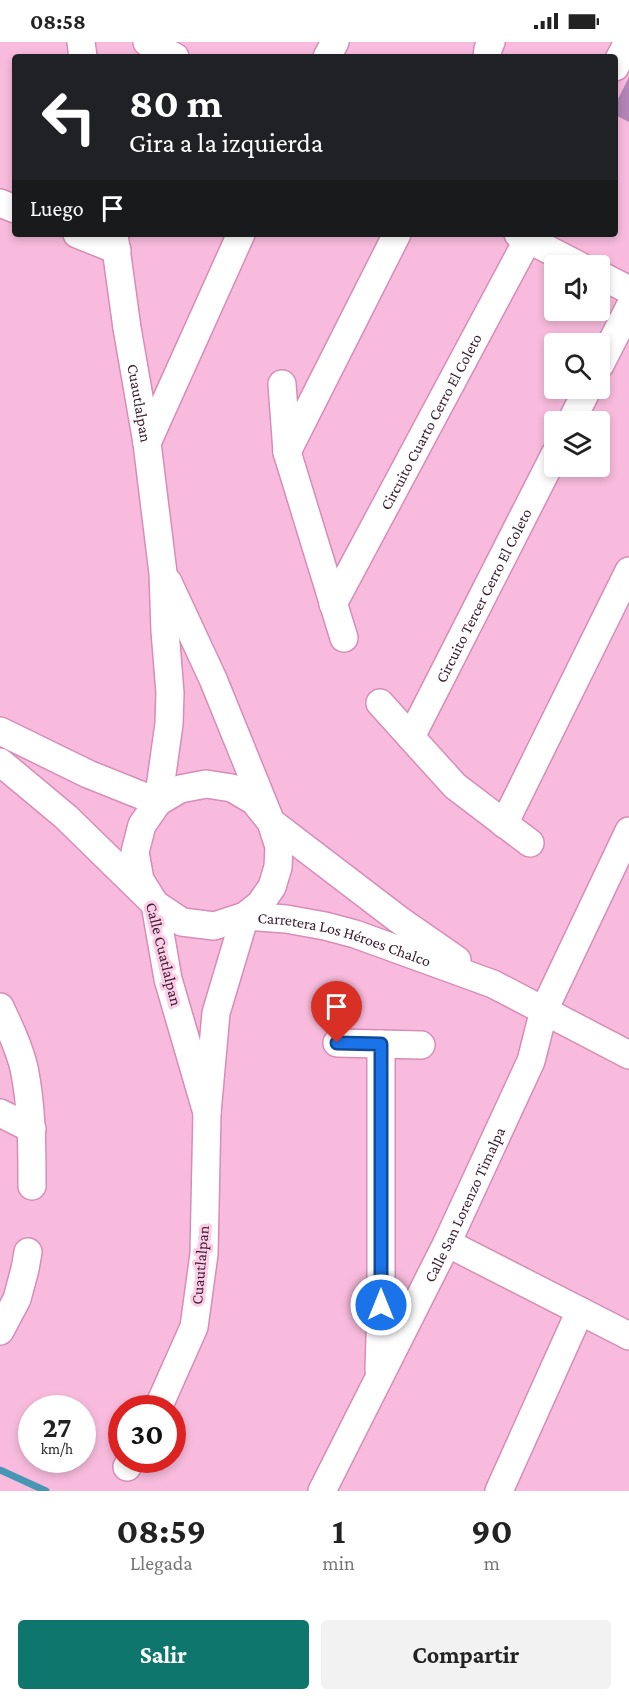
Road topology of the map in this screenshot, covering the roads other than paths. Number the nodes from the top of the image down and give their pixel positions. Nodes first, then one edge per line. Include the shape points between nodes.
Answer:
1 (147, 42) edge
2 (628, 42) edge
3 (169, 54) edge
4 (618, 62) edge
5 (91, 237) edge
6 (240, 237) edge
7 (395, 237) edge
8 (523, 237) edge
9 (115, 242) edge
10 (558, 255) edge
11 (610, 280) edge
12 (629, 290) edge
13 (629, 308) edge
14 (610, 345) edge
15 (282, 384) dead end
16 (147, 442) junction
17 (287, 453) junction
18 (544, 476) edge
19 (629, 571) edge
20 (163, 573) junction
21 (333, 604) junction
22 (344, 638) dead end
23 (380, 703) dead end
24 (0, 731) edge
25 (411, 737) junction
26 (0, 762) edge
27 (158, 802) junction
28 (504, 824) junction
29 (629, 831) edge
30 (275, 834) junction
31 (530, 843) dead end
32 (155, 904) junction
33 (244, 916) junction
34 (493, 984) junction
35 (0, 1007) edge
36 (544, 1010) junction
37 (337, 1043) dead end
38 (381, 1044) junction
39 (421, 1045) dead end
40 (629, 1055) edge
41 (0, 1113) edge
42 (207, 1113) junction
43 (32, 1129) junction
44 (32, 1186) dead end
45 (447, 1243) junction
46 (28, 1252) dead end
47 (8, 1295) edge
48 (580, 1311) junction
49 (0, 1331) edge
50 (629, 1336) edge
51 (379, 1379) junction
52 (164, 1395) edge
53 (322, 1491) edge
54 (499, 1491) edge

1 - 3 street
2 - 4 street
5 - 9 street
6 - 16 street
7 - 17 street
8 - 10 street
8 - 21 street, Circuito Cuarto Cerro El Coleto
9 - 16 street, Cuautlalpan
11 - 12 street
13 - 14 street
15 - 17 street
16 - 20 street, Cuautlalpan
17 - 21 street
18 - 25 street, Circuito Tercer Cerro El Coleto
19 - 28 street
20 - 27 street, Calle Cuatlalpan via 170,724
20 - 30 street via 213,679
21 - 22 street
23 - 25 street
24 - 27 street via 88,774
25 - 28 street via 455,786
26 - 32 street, Carretera Los Héroes Chalco via 66,817
27 - 30 street, Carretera Los Héroes Chalco via 180,789 206,783 232,788 254,801
27 - 32 street, Calle Cuatlalpan via 142,825 135,852 140,880
28 - 31 street
29 - 36 street, Calle San Lorenzo Timalpa
30 - 33 street via 278,867 272,886 260,904
30 - 34 street, Carretera Los Héroes Chalco
32 - 33 street, Carretera Los Héroes Chalco via 182,922 214,926
32 - 42 street, Calle Cuatlalpan via 168,979
33 - 34 street, Carretera Los Héroes Chalco via 326,926
33 - 42 street via 216,1013
34 - 36 street, Carretera Los Héroes Chalco
35 - 43 street via 23,1066
36 - 40 street, Carretera Los Héroes Chalco
36 - 45 street, Calle San Lorenzo Timalpa via 531,1061
37 - 38 street
38 - 39 street
38 - 51 street
41 - 43 street
42 - 52 street, Cuautlalpan via 204,1254 194,1327
43 - 44 street
45 - 48 street
45 - 51 street, Calle San Lorenzo Timalpa
46 - 47 street via 26,1269
47 - 49 street
48 - 50 street
48 - 54 street
51 - 53 street, Calle San Lorenzo Timalpa

